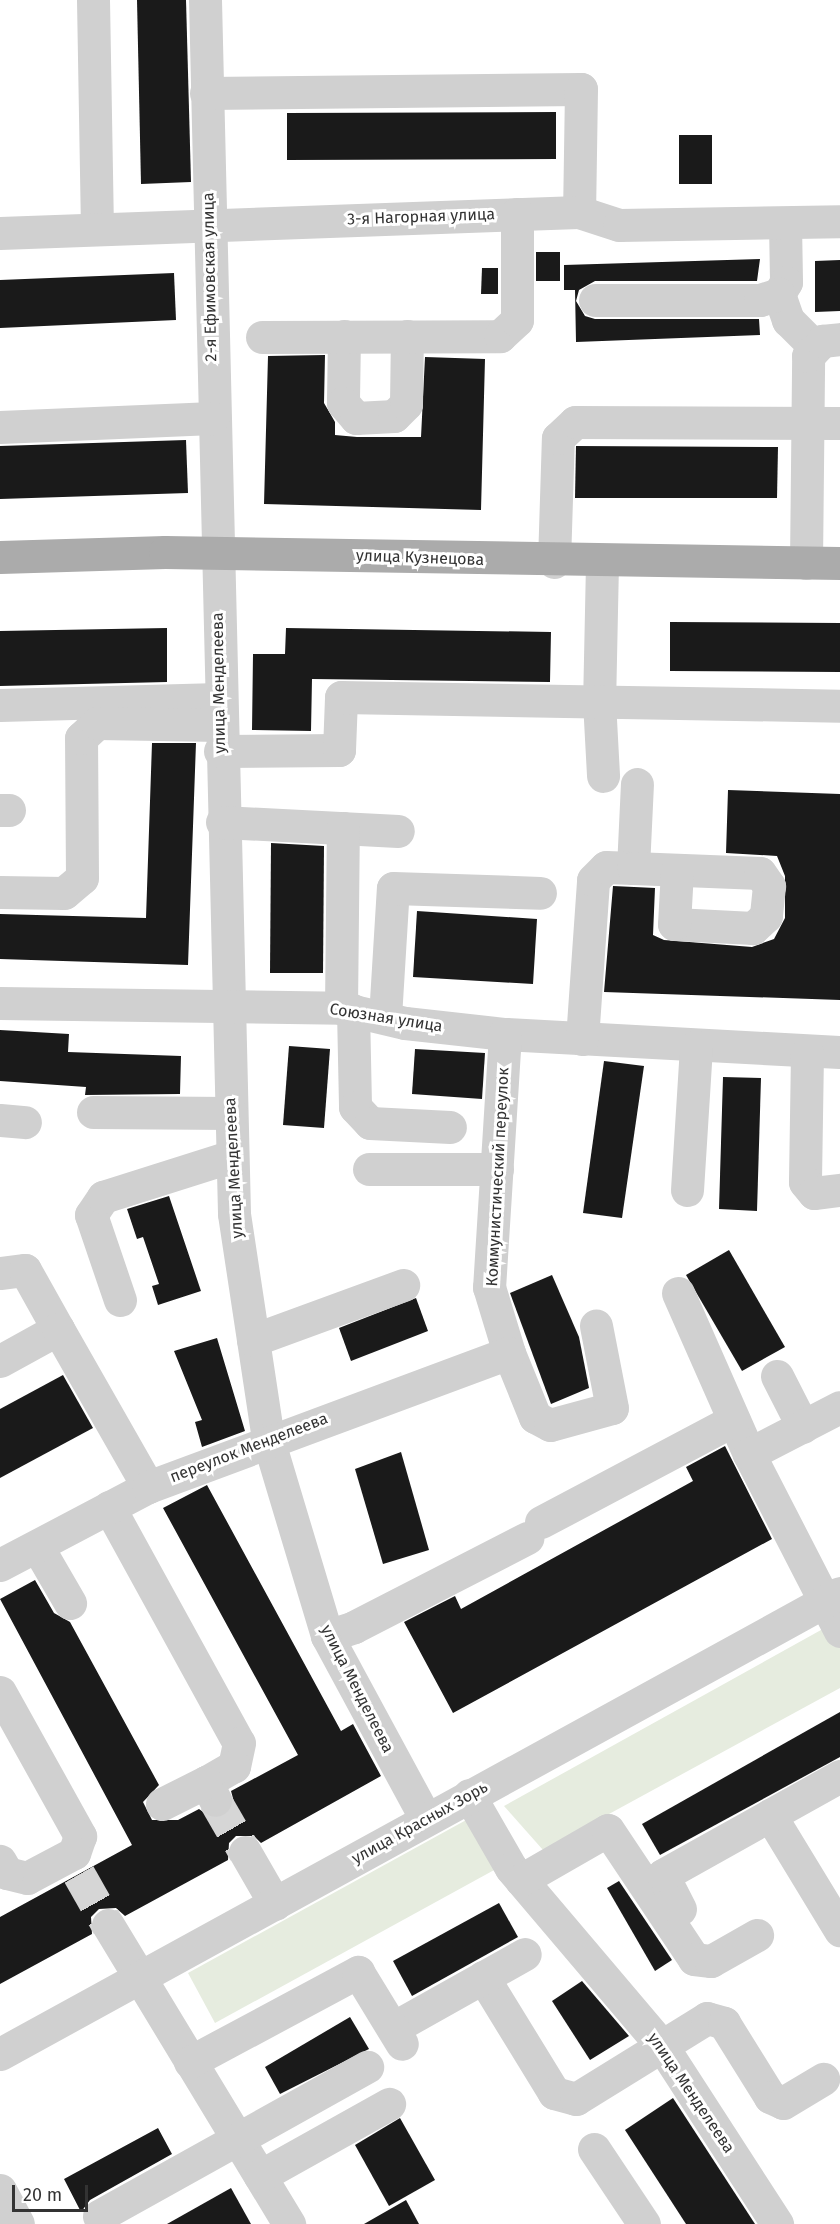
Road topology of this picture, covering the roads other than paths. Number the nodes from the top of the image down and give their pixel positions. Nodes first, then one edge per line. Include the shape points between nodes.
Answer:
1 (93, 0) edge
2 (205, 0) edge
3 (206, 93) junction
4 (579, 212) junction
5 (517, 214) junction
6 (840, 221) edge
7 (785, 222) junction
8 (209, 225) junction
9 (97, 227) junction
10 (0, 233) edge
11 (779, 294) junction
12 (595, 300) dead end
13 (344, 336) junction
14 (407, 336) junction
15 (262, 337) dead end
16 (827, 342) edge
17 (213, 418) junction
18 (824, 423) edge
19 (0, 428) edge
20 (215, 554) junction
21 (0, 557) edge
22 (554, 562) junction
23 (602, 563) junction
24 (806, 563) junction
25 (840, 563) edge
26 (599, 701) junction
27 (0, 705) edge
28 (840, 706) edge
29 (220, 725) junction
30 (603, 776) dead end
31 (637, 784) dead end
32 (222, 822) junction
33 (343, 828) junction
34 (399, 831) dead end
35 (633, 868) junction
36 (677, 870) dead end
37 (0, 892) edge
38 (540, 894) dead end
39 (0, 1003) edge
40 (227, 1005) junction
41 (347, 1009) junction
42 (385, 1017) junction
43 (505, 1034) junction
44 (582, 1039) junction
45 (696, 1046) junction
46 (807, 1053) junction
47 (840, 1053) edge
48 (93, 1112) dead end
49 (231, 1113) junction
50 (450, 1127) dead end
51 (232, 1156) junction
52 (369, 1169) dead end
53 (497, 1169) junction
54 (687, 1190) dead end
55 (840, 1190) edge
56 (0, 1273) edge
57 (403, 1285) dead end
58 (678, 1293) dead end
59 (120, 1300) dead end
60 (596, 1326) dead end
61 (58, 1329) junction
62 (253, 1340) junction
63 (509, 1353) junction
64 (0, 1361) edge
65 (777, 1376) dead end
66 (840, 1407) edge
67 (734, 1420) junction
68 (803, 1427) junction
69 (268, 1439) junction
70 (749, 1454) junction
71 (148, 1487) junction
72 (109, 1507) junction
73 (37, 1546) junction
74 (0, 1565) edge
75 (833, 1597) edge
76 (70, 1603) dead end
77 (840, 1631) edge
78 (327, 1636) junction
79 (0, 1692) edge
80 (840, 1776) edge
81 (469, 1796) junction
82 (162, 1804) dead end
83 (770, 1815) junction
84 (426, 1819) junction
85 (245, 1852) tunnel mouth
86 (0, 1861) edge
87 (521, 1880) junction
88 (275, 1904) junction
89 (680, 1909) dead end
90 (108, 1925) tunnel mouth
91 (840, 1929) edge
92 (757, 1935) dead end
93 (525, 1954) dead end
94 (483, 1977) junction
95 (139, 1978) junction
96 (662, 2046) junction
97 (0, 2054) edge
98 (190, 2062) junction
99 (367, 2067) dead end
100 (823, 2079) dead end
101 (389, 2104) dead end
102 (238, 2142) junction
103 (594, 2149) dead end
104 (260, 2176) junction
105 (1, 2192) edge
106 (99, 2216) dead end
107 (18, 2224) edge
108 (289, 2224) edge
109 (644, 2224) edge
110 (777, 2224) edge

1 - 9 street
2 - 3 street, 2-я Ефимовская улица
3 - 4 street via 581,90
3 - 8 street, 2-я Ефимовская улица
4 - 5 street, 3-я Нагорная улица
4 - 7 street, 3-я Нагорная улица via 619,225
5 - 8 street, 3-я Нагорная улица
5 - 14 street via 517,320 500,336
6 - 7 street, 3-я Нагорная улица
7 - 11 street via 786,282
8 - 9 street, 3-я Нагорная улица
8 - 17 street, 2-я Ефимовская улица
9 - 10 street, 3-я Нагорная улица
11 - 12 street via 760,300
11 - 16 street via 789,320
13 - 14 street
13 - 14 street via 344,403 356,418 394,416 406,404
13 - 15 street
16 - 18 street via 808,356
17 - 19 street
17 - 20 street, 2-я Ефимовская улица
18 - 22 street via 575,422 558,438
18 - 24 street
20 - 21 main road, улица Кузнецова
20 - 22 main road, улица Кузнецова
20 - 29 street, улица Менделеева
22 - 23 main road, улица Кузнецова
23 - 24 main road, улица Кузнецова
23 - 26 street
24 - 25 main road, улица Кузнецова
26 - 28 street
26 - 29 street via 341,697 339,750
26 - 30 street
27 - 29 street
29 - 32 street, улица Менделеева
29 - 37 street via 97,723 81,738 82,878 64,893
31 - 35 street
32 - 33 street
32 - 40 street, улица Менделеева
33 - 34 street
33 - 41 street
35 - 36 street
35 - 44 street via 606,867 593,880
38 - 42 street via 393,888
39 - 40 street, Союзная улица
40 - 41 street, Союзная улица
40 - 49 street, улица Менделеева
41 - 42 street, Союзная улица
41 - 50 street via 356,1107 370,1123
42 - 43 street, Союзная улица via 405,1023
43 - 44 street, Союзная улица
43 - 53 street, Коммунистический переулок
44 - 45 street, Союзная улица
45 - 46 street, Союзная улица
45 - 54 street
46 - 47 street, Союзная улица
46 - 55 street via 805,1182 814,1193
48 - 49 street
49 - 51 street, улица Менделеева
51 - 59 street via 102,1197 91,1215
51 - 62 street, улица Менделеева via 234,1214
52 - 53 street
53 - 63 street, Коммунистический переулок via 489,1287
56 - 61 street via 26,1270
57 - 62 street
58 - 67 street
60 - 63 street, Коммунистический переулок via 612,1408 550,1425 535,1417
61 - 64 street
61 - 71 street
62 - 69 street, улица Менделеева
63 - 69 street, переулок Менделеева
65 - 68 street
66 - 68 street
67 - 70 street
67 - 78 street via 354,1627
68 - 70 street
69 - 71 street, переулок Менделеева
69 - 78 street, улица Менделеева
70 - 75 street
71 - 72 street, переулок Менделеева
72 - 73 street, переулок Менделеева
72 - 82 street via 239,1743 234,1766 210,1791
73 - 74 street, переулок Менделеева
73 - 76 street
75 - 77 street
75 - 81 street, улица Красных Зорь
78 - 84 street, улица Менделеева
79 - 86 street via 80,1836 74,1865 27,1878 7,1873
80 - 83 street
81 - 84 street, улица Красных Зорь
81 - 87 street, улица Менделеева
83 - 89 street via 663,1875
83 - 91 street
84 - 88 street, улица Красных Зорь
85 - 88 street
87 - 92 street via 608,1830 694,1959 711,1961
87 - 96 street, улица Менделеева
88 - 95 street, улица Красных Зорь
90 - 95 street
93 - 94 street
94 - 96 street via 554,2093 576,2099
94 - 98 street via 397,2036 358,1972
95 - 97 street, улица Красных Зорь
95 - 98 street
96 - 100 street via 707,2018 724,2023 770,2097 783,2103
96 - 110 street, улица Менделеева
98 - 102 street
99 - 102 street
101 - 104 street
102 - 104 street
102 - 106 street
103 - 109 street
104 - 108 street
105 - 107 street

